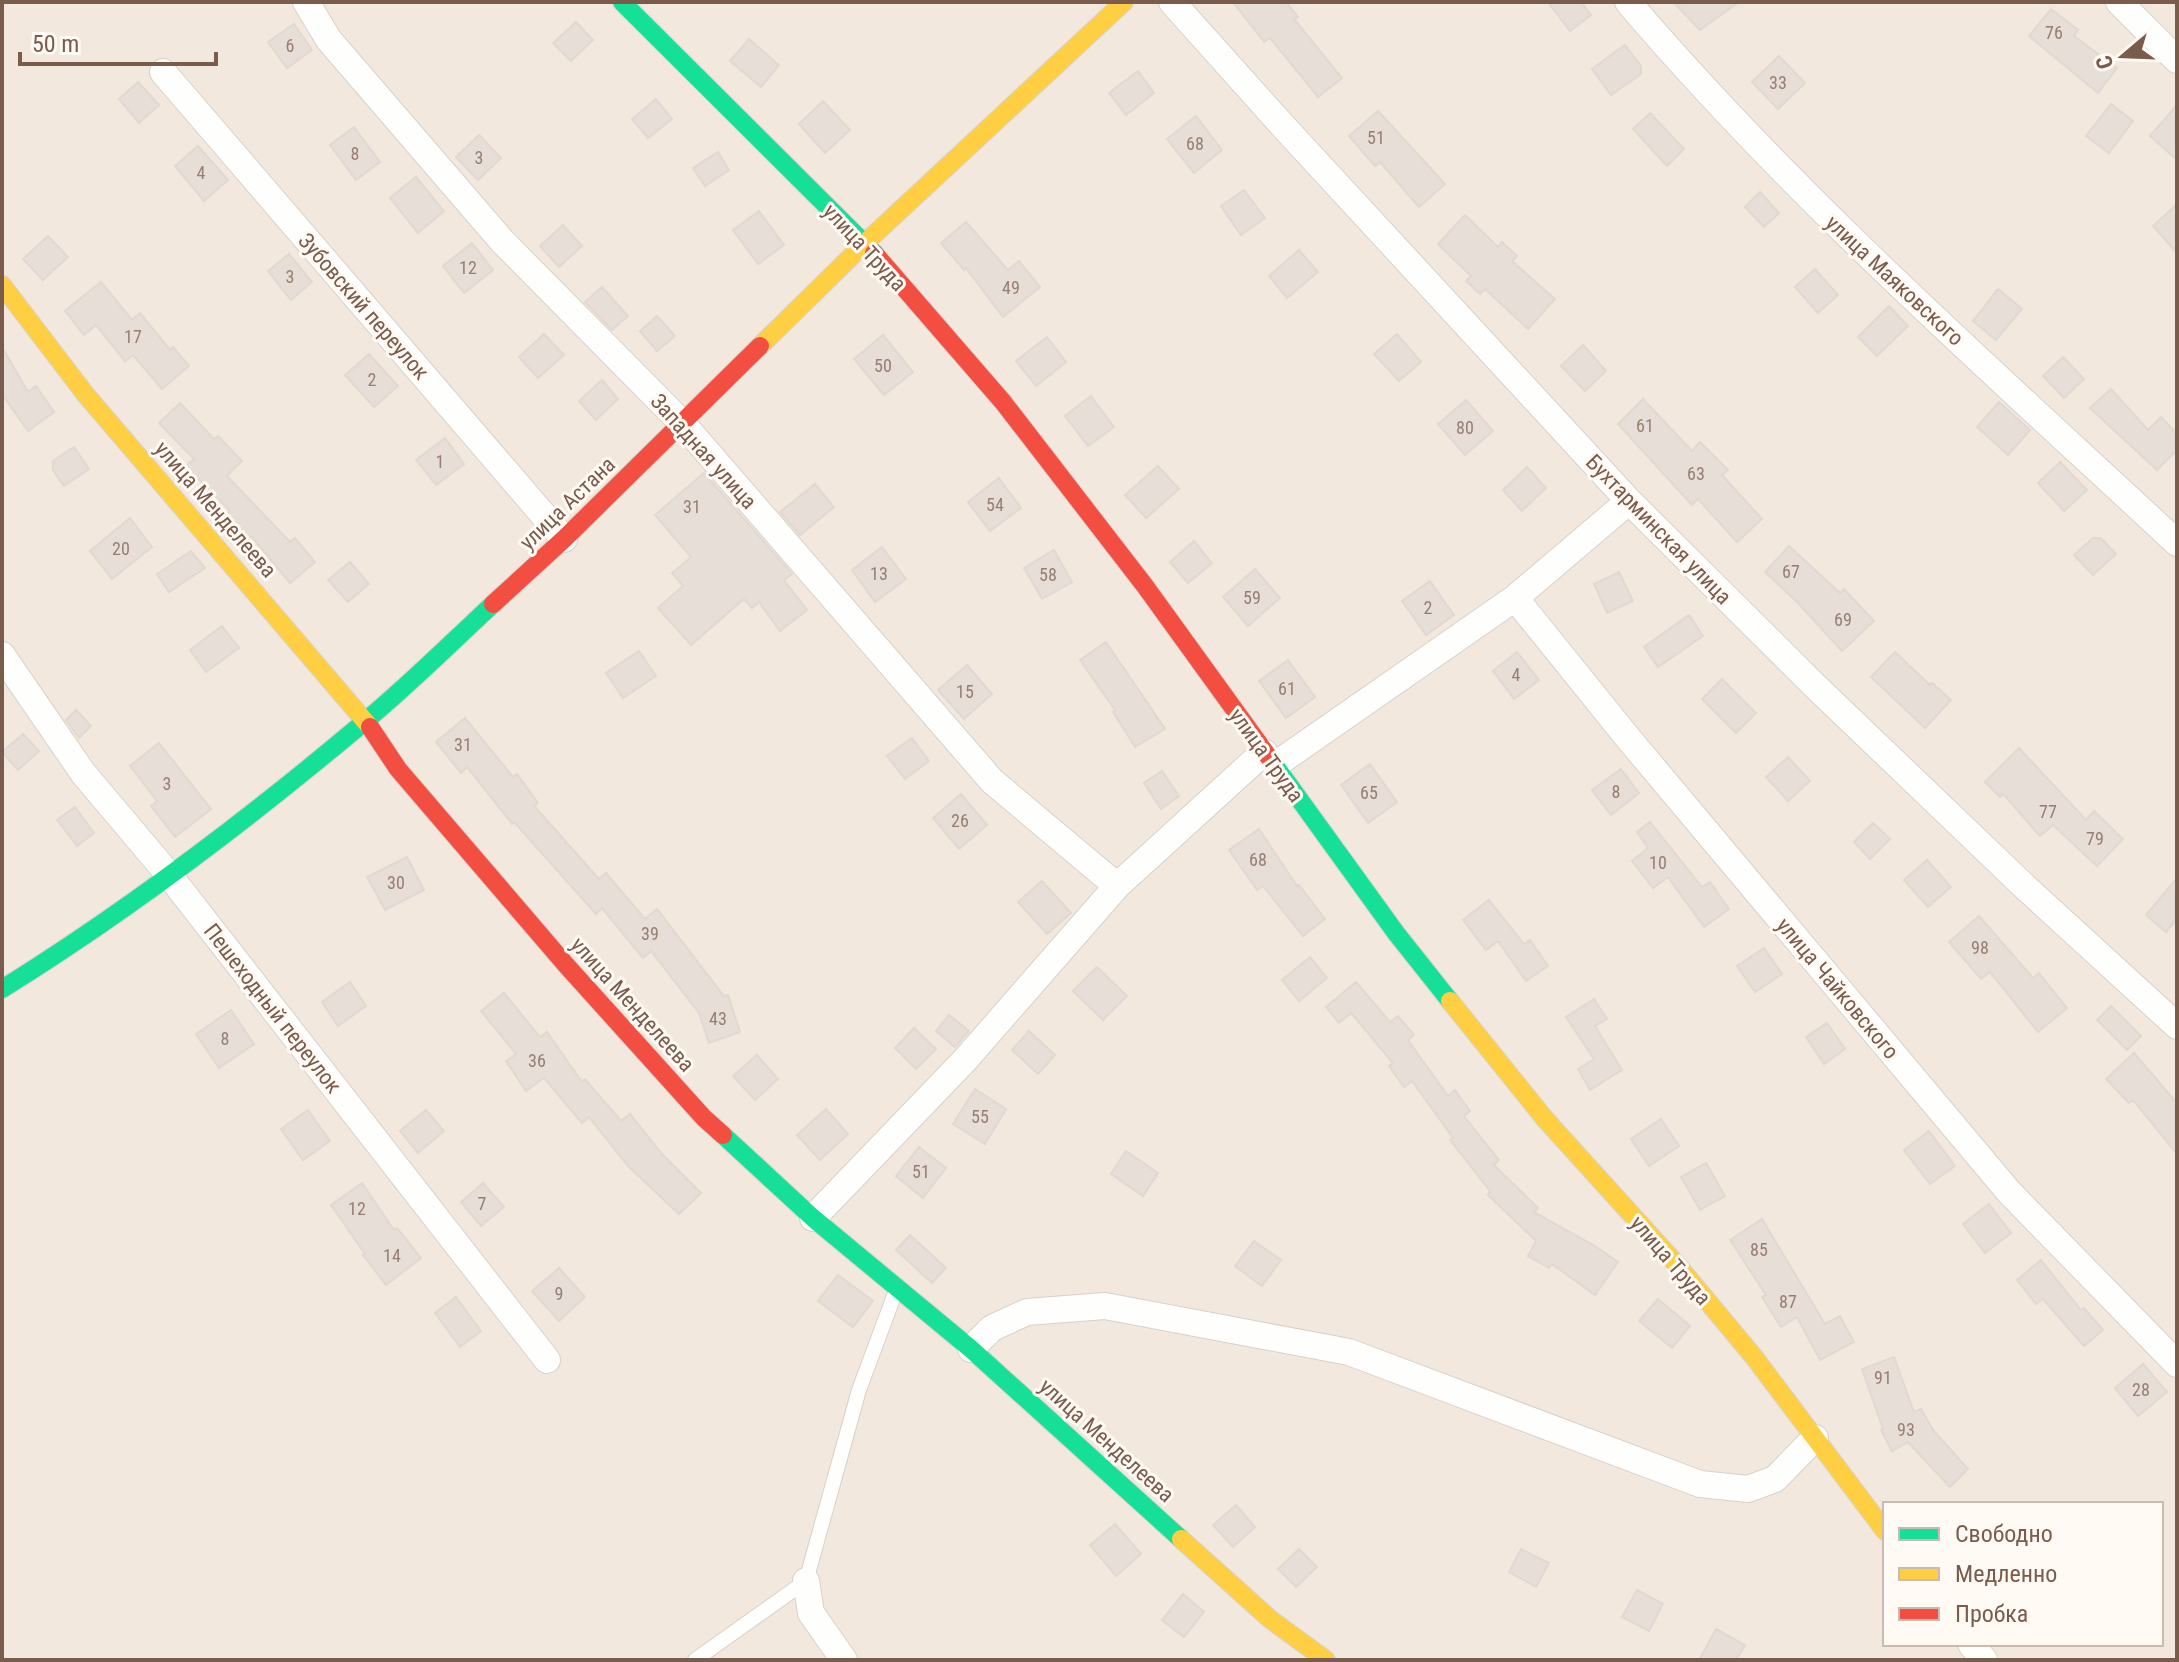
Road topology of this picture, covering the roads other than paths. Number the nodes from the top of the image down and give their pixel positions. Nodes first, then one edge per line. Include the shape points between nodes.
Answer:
1 (306, 2) edge
2 (622, 2) edge
3 (1124, 2) edge
4 (1172, 2) edge
5 (1628, 2) edge
6 (2119, 2) edge
7 (2177, 60) edge
8 (163, 72) dead end
9 (865, 243) junction
10 (2, 285) edge
11 (683, 424) junction
12 (1629, 501) junction
13 (564, 539) junction
14 (2177, 543) edge
15 (1515, 598) junction
16 (2, 655) edge
17 (366, 721) junction
18 (1270, 759) junction
19 (169, 875) junction
20 (1117, 886) junction
21 (2, 989) edge
22 (2177, 1026) edge
23 (813, 1218) junction
24 (897, 1288) junction
25 (971, 1349) junction
26 (547, 1360) dead end
27 (2177, 1364) edge
28 (1815, 1438) junction
29 (1883, 1528) edge
30 (806, 1581) junction
31 (695, 1660) edge
32 (844, 1660) edge
33 (1326, 1660) edge

1 - 11 street, Западная улица via 329,40 502,241
2 - 9 street, улица Труда
3 - 9 street, улица Астана
4 - 12 street, Бухтарминская улица
5 - 14 street, улица Маяковского via 1698,84 1832,222
6 - 7 street
8 - 13 street, Зубовский переулок
9 - 11 street, улица Астана
9 - 18 street, улица Труда via 1003,402
10 - 17 street, улица Менделеева via 86,395
11 - 13 street, улица Астана
11 - 20 street, Западная улица via 992,781
12 - 15 street
12 - 22 street, Бухтарминская улица via 1814,685
13 - 17 street, улица Астана
15 - 18 street
15 - 27 street, улица Чайковского via 2009,1192
16 - 19 street, Пешеходный переулок via 83,773
17 - 19 street, улица Астана
17 - 23 street, улица Менделеева via 398,769 587,989 704,1118
18 - 20 street
18 - 28 street, улица Труда via 1396,933 1545,1119 1679,1267
19 - 21 street, улица Астана
19 - 26 street, Пешеходный переулок
20 - 23 street via 965,1060
23 - 24 street, улица Менделеева
24 - 25 street, улица Менделеева
24 - 30 lane via 859,1390
25 - 28 street via 992,1328 1027,1312 1105,1306 1349,1352 1700,1484 1748,1489 1775,1479
25 - 33 street, улица Менделеева via 1270,1619
28 - 29 street, улица Труда
30 - 31 lane
30 - 32 street via 811,1613

